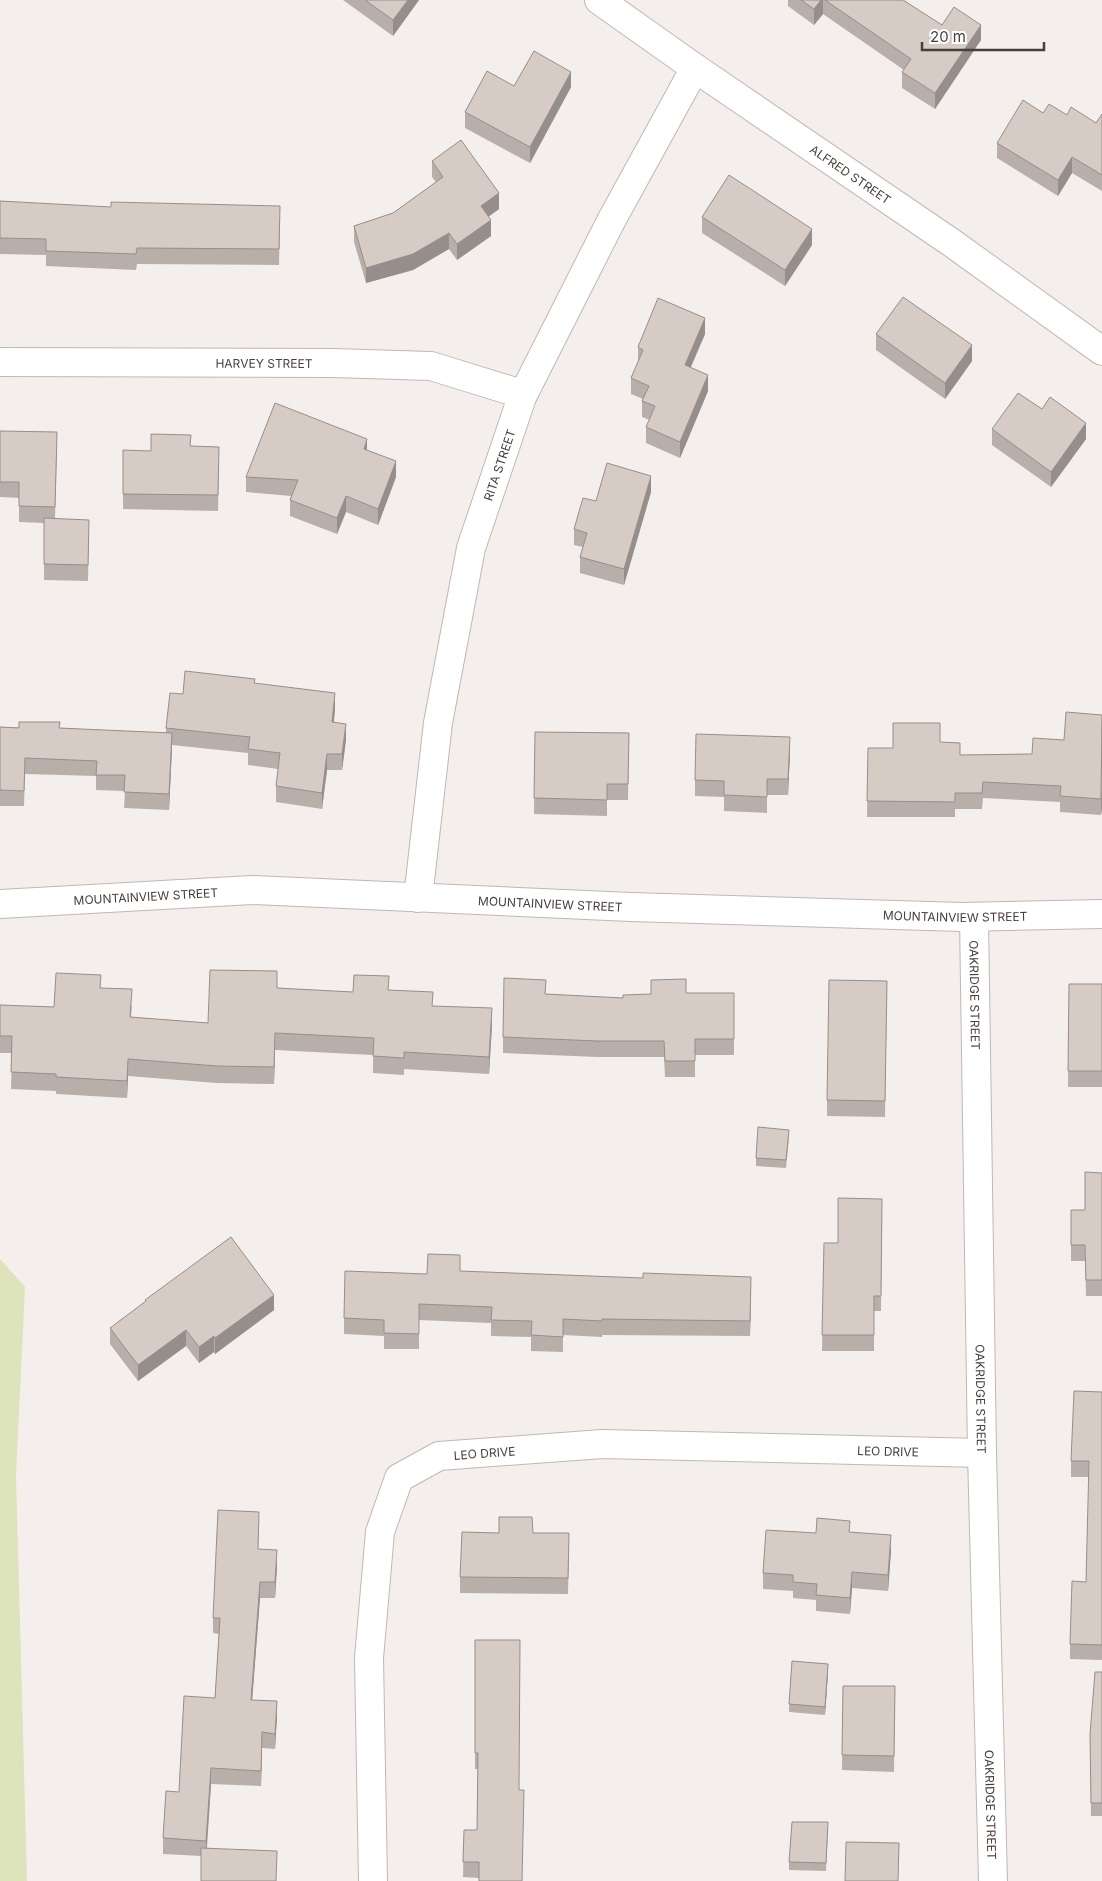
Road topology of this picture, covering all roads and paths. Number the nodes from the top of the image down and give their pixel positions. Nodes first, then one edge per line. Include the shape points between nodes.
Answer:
1 (599, 0) edge
2 (695, 68) junction
3 (1102, 351) edge
4 (0, 362) edge
5 (522, 397) junction
6 (418, 898) junction
7 (0, 904) edge
8 (1102, 914) edge
9 (974, 917) junction
10 (982, 1453) junction
11 (373, 1881) edge
12 (993, 1881) edge

1 - 2 street, ALFRED STREET
2 - 3 street, ALFRED STREET via 952,243
2 - 5 street, RITA STREET via 611,221
4 - 5 street, HARVEY STREET via 431,366
5 - 6 street, RITA STREET via 471,548 438,723
6 - 7 street, MOUNTAINVIEW STREET via 252,890
6 - 9 street, MOUNTAINVIEW STREET
8 - 9 street, MOUNTAINVIEW STREET
9 - 10 street, OAKRIDGE STREET
10 - 11 street, LEO DRIVE via 602,1444 439,1456 398,1478 380,1532 369,1658
10 - 12 street, OAKRIDGE STREET

